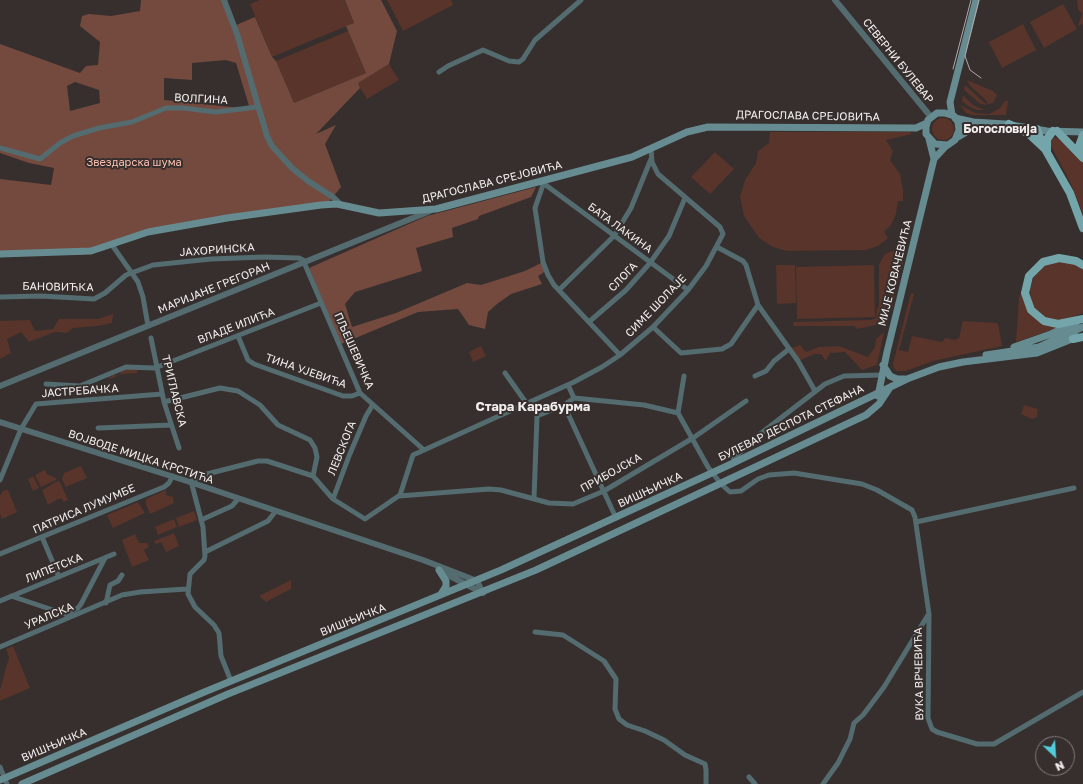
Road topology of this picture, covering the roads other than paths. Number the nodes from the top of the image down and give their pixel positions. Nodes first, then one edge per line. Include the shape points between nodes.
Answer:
1 (224, 0) edge
2 (581, 0) edge
3 (835, 0) edge
4 (976, 0) edge
5 (439, 72) dead end
6 (950, 102) junction
7 (257, 107) junction
8 (941, 112) junction
9 (954, 116) junction
10 (929, 120) junction
11 (983, 123) junction
12 (1009, 124) junction
13 (916, 128) junction
14 (1037, 129) junction
15 (1055, 131) junction
16 (1083, 132) edge
17 (1083, 135) edge
18 (957, 137) junction
19 (928, 138) junction
20 (947, 145) junction
21 (0, 148) edge
22 (651, 149) junction
23 (1046, 152) junction
24 (1083, 153) edge
25 (651, 158) junction
26 (1083, 158) edge
27 (934, 159) junction
28 (543, 183) junction
29 (685, 198) junction
30 (340, 204) junction
31 (436, 209) junction
32 (1083, 228) edge
33 (614, 236) junction
34 (112, 246) junction
35 (717, 247) junction
36 (0, 254) edge
37 (304, 262) junction
38 (650, 263) junction
39 (1083, 265) edge
40 (131, 272) junction
41 (559, 290) junction
42 (688, 290) junction
43 (0, 297) edge
44 (321, 303) junction
45 (758, 305) junction
46 (590, 321) junction
47 (1082, 322) edge
48 (148, 326) junction
49 (653, 327) junction
50 (238, 336) junction
51 (1083, 336) edge
52 (151, 338) dead end
53 (1073, 339) joint
54 (789, 349) junction
55 (620, 355) junction
56 (977, 359) junction
57 (883, 365) junction
58 (157, 367) junction
59 (505, 373) dead end
60 (882, 375) junction
61 (684, 376) dead end
62 (755, 376) dead end
63 (908, 379) junction
64 (46, 384) dead end
65 (568, 385) junction
66 (0, 386) edge
67 (892, 387) junction
68 (815, 391) junction
69 (879, 392) junction
70 (360, 393) junction
71 (162, 394) junction
72 (574, 398) junction
73 (746, 401) dead end
74 (164, 402) junction
75 (530, 403) junction
76 (564, 405) junction
77 (372, 406) junction
78 (874, 408) junction
79 (678, 413) junction
80 (537, 416) junction
81 (0, 422) edge
82 (171, 425) junction
83 (98, 428) dead end
84 (21, 429) junction
85 (693, 438) junction
86 (179, 448) dead end
87 (424, 450) junction
88 (733, 464) junction
89 (712, 473) junction
90 (313, 476) junction
91 (172, 477) junction
92 (0, 480) edge
93 (190, 482) junction
94 (721, 484) junction
95 (1074, 488) dead end
96 (604, 491) junction
97 (399, 496) junction
98 (238, 499) junction
99 (333, 499) junction
100 (534, 499) junction
101 (275, 512) junction
102 (616, 518) junction
103 (201, 520) junction
104 (916, 522) junction
105 (42, 537) junction
106 (205, 552) junction
107 (0, 554) edge
108 (114, 554) dead end
109 (104, 558) junction
110 (416, 559) junction
111 (439, 570) junction
112 (122, 575) dead end
113 (59, 577) junction
114 (475, 581) junction
115 (465, 585) junction
116 (188, 589) junction
117 (483, 593) junction
118 (439, 595) junction
119 (11, 596) junction
120 (0, 601) edge
121 (106, 603) junction
122 (78, 608) junction
123 (84, 612) junction
124 (64, 614) junction
125 (928, 614) junction
126 (62, 621) junction
127 (536, 632) dead end
128 (0, 647) edge
129 (231, 681) junction
130 (1083, 692) edge
131 (0, 767) edge
132 (749, 777) dead end
133 (4, 781) edge
134 (706, 782) edge
135 (22, 784) edge
136 (755, 784) edge
137 (823, 784) edge

1 - 7 street via 237,34
2 - 5 street via 532,43 519,62 509,61 483,50
3 - 10 street, СЕВЕРНИ БУЛЕВАР
4 - 6 main road
6 - 8 main road
6 - 9 main road
7 - 21 street, ВОЛГИНА via 216,112 166,108 132,122 100,128 66,140 37,159
7 - 30 street via 266,136 276,150 301,175
8 - 9 main road
8 - 10 main road
9 - 11 main road
9 - 18 main road via 959,127
10 - 13 main road, ДРАГОСЛАВА СРЕЈОВИЋА
10 - 19 main road
11 - 12 main road
11 - 18 main road
12 - 14 main road
12 - 23 main road via 1029,134
13 - 19 main road
13 - 22 main road, ДРАГОСЛАВА СРЕЈОВИЋА via 708,127 687,132
14 - 15 main road
14 - 23 main road
15 - 16 main road
15 - 23 main road via 1047,139
15 - 26 main road
17 - 24 main road via 1079,146
18 - 20 main road, МИЈЕ КОВАЧЕВИЋА
19 - 20 main road via 937,145
19 - 27 main road, МИЈЕ КОВАЧЕВИЋА
20 - 27 main road, МИЈЕ КОВАЧЕВИЋА
22 - 25 street
22 - 28 main road, ДРАГОСЛАВА СРЕЈОВИЋА
23 - 32 main road via 1070,193
25 - 29 street via 658,174
25 - 33 street via 631,208
27 - 57 main road, МИЈЕ КОВАЧЕВИЋА
28 - 31 main road, ДРАГОСЛАВА СРЕЈОВИЋА
28 - 33 street, БАТА ЛАКИНА
28 - 41 street via 534,208 543,262 551,281
29 - 35 street, СИМЕ ШОЛАЈЕ via 722,229 723,234
29 - 38 street, СЛОГА via 670,236
30 - 31 main road, ДРАГОСЛАВА СРЕЈОВИЋА via 379,213
30 - 34 main road, ДРАГОСЛАВА СРЕЈОВИЋА via 235,216 145,232
31 - 37 street, МАРИЈАНЕ ГРЕГОРАН
33 - 38 street, БАТА ЛАКИНА
33 - 41 street
34 - 36 main road, ДРАГОСЛАВА СРЕЈОВИЋА via 86,252
34 - 40 street
35 - 42 street, СИМЕ ШОЛАЈЕ
35 - 45 street via 746,265
37 - 40 street, ЈАХОРИНСКА via 296,257 211,260 153,265
37 - 44 street, ПЉЕШЕВИЧКА
37 - 48 street, МАРИЈАНЕ ГРЕГОРАН
38 - 42 street, БАТА ЛАКИНА
38 - 46 street, СЛОГА via 626,290
39 - 47 main road via 1065,258 1043,262 1029,276 1025,293 1031,310 1044,321 1058,324
40 - 43 street, БАНОВИЋКА via 94,299
40 - 48 street via 143,297
41 - 46 street
42 - 49 street, СИМЕ ШОЛАЈЕ
44 - 50 street, ВЛАДЕ ИЛИЋА
44 - 70 street, ПЉЕШЕВИЧКА
45 - 49 street via 731,344 722,349 681,352
45 - 54 street
46 - 55 street
47 - 56 main road, БУЛЕВАР ДЕСПОТА СТЕФАНА via 1003,352
48 - 66 street, МАРИЈАНЕ ГРЕГОРАН
49 - 55 street, СИМЕ ШОЛАЈЕ
50 - 58 street, ВЛАДЕ ИЛИЋА
50 - 70 street, ТИНА УЈЕВИЋА via 248,360 254,364 340,395 352,396
51 - 53 main road
52 - 58 street, ТРИГЛАВСКА
53 - 56 main road, БУЛЕВАР ДЕСПОТА СТЕФАНА via 1036,353
54 - 62 street via 766,371
54 - 68 street
55 - 65 street, СИМЕ ШОЛАЈЕ
56 - 63 main road, БУЛЕВАР ДЕСПОТА СТЕФАНА
57 - 60 main road, МИЈЕ КОВАЧЕВИЋА
57 - 63 main road via 891,377
58 - 64 street via 126,366 80,386
58 - 71 street, ТРИГЛАВСКА
59 - 75 street
60 - 68 street, БУЛЕВАР ДЕСПОТА СТЕФАНА via 844,376
60 - 69 main road, МИЈЕ КОВАЧЕВИЋА
61 - 79 street
63 - 67 main road, БУЛЕВАР ДЕСПОТА СТЕФАНА
65 - 72 street
65 - 75 street, СИМЕ ШОЛАЈЕ
67 - 69 main road, БУЛЕВАР ДЕСПОТА СТЕФАНА
67 - 78 main road, БУЛЕВАР ДЕСПОТА СТЕФАНА
68 - 88 street via 760,434 734,458
69 - 78 main road, БУЛЕВАР ДЕСПОТА СТЕФАНА
69 - 88 main road, БУЛЕВАР ДЕСПОТА СТЕФАНА
70 - 77 street, ПЉЕШЕВИЧКА
71 - 74 street, ТРИГЛАВСКА
71 - 84 street, ЈАСТРЕБАЧКА via 38,403
72 - 76 street
72 - 79 street via 644,405
73 - 85 street, ПРИБОЈСКА
74 - 82 street, ТРИГЛАВСКА
74 - 90 street via 220,388 238,391 260,405 278,426 310,440 317,457
75 - 80 street
75 - 87 street, СИМЕ ШОЛАЈЕ
76 - 80 street
76 - 96 street
77 - 87 street, ПЉЕШЕВИЧКА
77 - 99 street, ЛЕВСКОГА
78 - 94 main road, БУЛЕВАР ДЕСПОТА СТЕФАНА via 866,415
79 - 85 street
80 - 100 street
81 - 84 street, ВОЈВОДЕ МИЦКА КРСТИЋА
82 - 83 street
82 - 86 street, ТРИГЛАВСКА
84 - 91 street, ВОЈВОДЕ МИЦКА КРСТИЋА
84 - 92 street, ЈАСТРЕБАЧКА
85 - 89 street
85 - 96 street, ПРИБОЈСКА
87 - 97 street, СИМЕ ШОЛАЈЕ via 412,457
88 - 89 main road, БУЛЕВАР ДЕСПОТА СТЕФАНА
89 - 94 street
89 - 102 main road, ВИШЊИЧКА
90 - 93 street via 267,461 258,461 207,474
90 - 99 street
91 - 93 street, ВОЈВОДЕ МИЦКА КРСТИЋА
91 - 105 street, ПАТРИСА ЛУМУМБЕ via 164,487
93 - 98 street, ВОЈВОДЕ МИЦКА КРСТИЋА
93 - 103 street
94 - 104 street, ВУКА ВРЧЕВИЋА via 730,492 737,492 758,479 780,473 862,484 910,509 915,515
94 - 117 main road, ВИШЊИЧКА
95 - 104 street
96 - 100 street, ПРИБОЈСКА via 573,504 548,503
96 - 102 street
97 - 99 street via 366,519
97 - 100 street, ПРИБОЈСКА via 489,489
98 - 101 street, ВОЈВОДЕ МИЦКА КРСТИЋА
98 - 103 street via 232,506
101 - 106 street via 268,521
101 - 110 street, ВОЈВОДЕ МИЦКА КРСТИЋА
102 - 114 main road, ВИШЊИЧКА
103 - 106 street
104 - 125 street, ВУКА ВРЧЕВИЋА
105 - 107 street, ПАТРИСА ЛУМУМБЕ
105 - 113 street
106 - 116 street via 204,560 190,574
108 - 109 street, ЛИПЕТСКА
109 - 113 street, ЛИПЕТСКА
109 - 122 street, ЛИПЕТСКА
110 - 111 street, ВОЈВОДЕ МИЦКА КРСТИЋА
110 - 114 street, ВОЈВОДЕ МИЦКА КРСТИЋА
111 - 115 street, ВОЈВОДЕ МИЦКА КРСТИЋА
111 - 118 main road via 446,581 446,586
112 - 121 street via 118,581 110,585
113 - 119 street, ЛИПЕТСКА
114 - 115 main road, ВИШЊИЧКА
114 - 117 street
115 - 117 street, ВОЈВОДЕ МИЦКА КРСТИЋА
115 - 118 main road, ВИШЊИЧКА
116 - 121 street, УРАЛСКА via 134,592
116 - 129 street via 195,606 219,633 221,656
117 - 135 main road, ВИШЊИЧКА via 228,694
118 - 129 main road, ВИШЊИЧКА
119 - 120 street, ЛИПЕТСКА
119 - 124 street, ЛИПЕТСКА
121 - 123 street, УРАЛСКА
122 - 123 street
122 - 124 street
123 - 126 street, УРАЛСКА
124 - 126 street
125 - 130 street, ВУКА ВРЧЕВИЋА via 928,718 930,726 937,732 977,744 994,744
125 - 137 street via 884,687 854,723 850,739 838,763
126 - 128 street, УРАЛСКА
127 - 134 street via 563,635 604,661 616,679 615,708 619,719 627,725 664,740 685,755 705,764
129 - 133 main road, ВИШЊИЧКА
131 - 133 street
132 - 136 street

